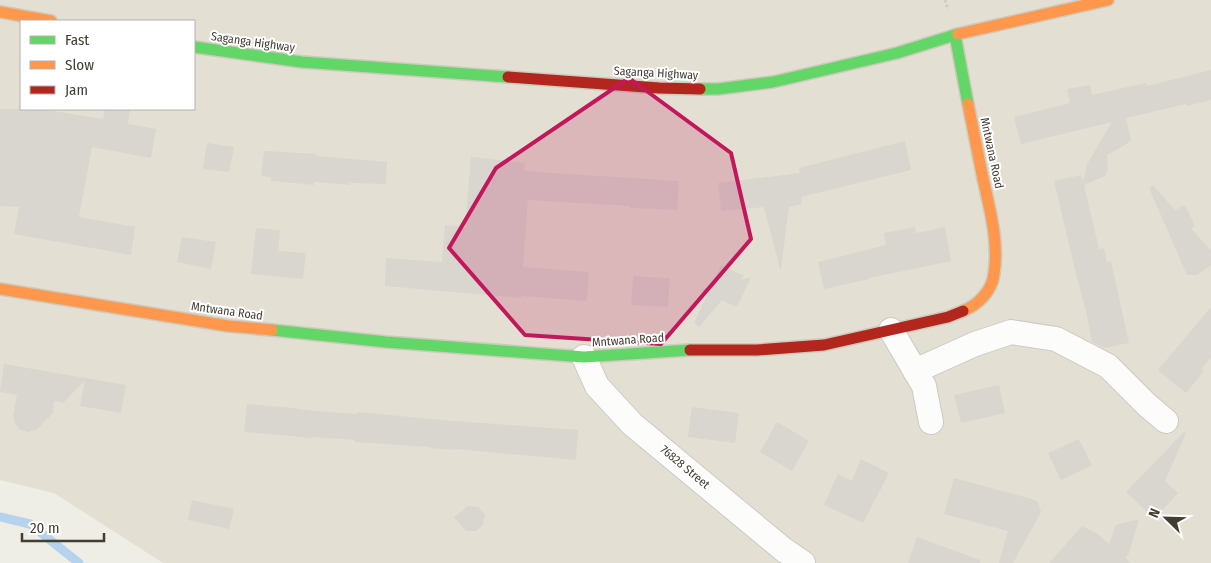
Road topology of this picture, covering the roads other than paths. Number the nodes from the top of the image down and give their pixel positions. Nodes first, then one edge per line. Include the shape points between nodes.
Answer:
1 (1108, 0) edge
2 (0, 12) edge
3 (45, 20) edge
4 (955, 34) junction
5 (195, 47) edge
6 (0, 290) edge
7 (891, 330) junction
8 (584, 357) junction
9 (915, 371) junction
10 (1166, 421) dead end
11 (931, 422) dead end
12 (803, 563) edge

1 - 4 street, Saganga Highway
2 - 3 street
4 - 5 street, Saganga Highway via 897,53 773,82 718,89 659,88 302,62
4 - 7 street, Mntwana Road via 992,218 994,276 986,295 968,309
6 - 8 street, Mntwana Road via 228,326
7 - 8 street, Mntwana Road via 824,345
7 - 9 street
8 - 12 street, 76828 Street via 597,386 632,424
9 - 10 street via 1011,332 1056,339 1108,366
9 - 11 street via 924,386

